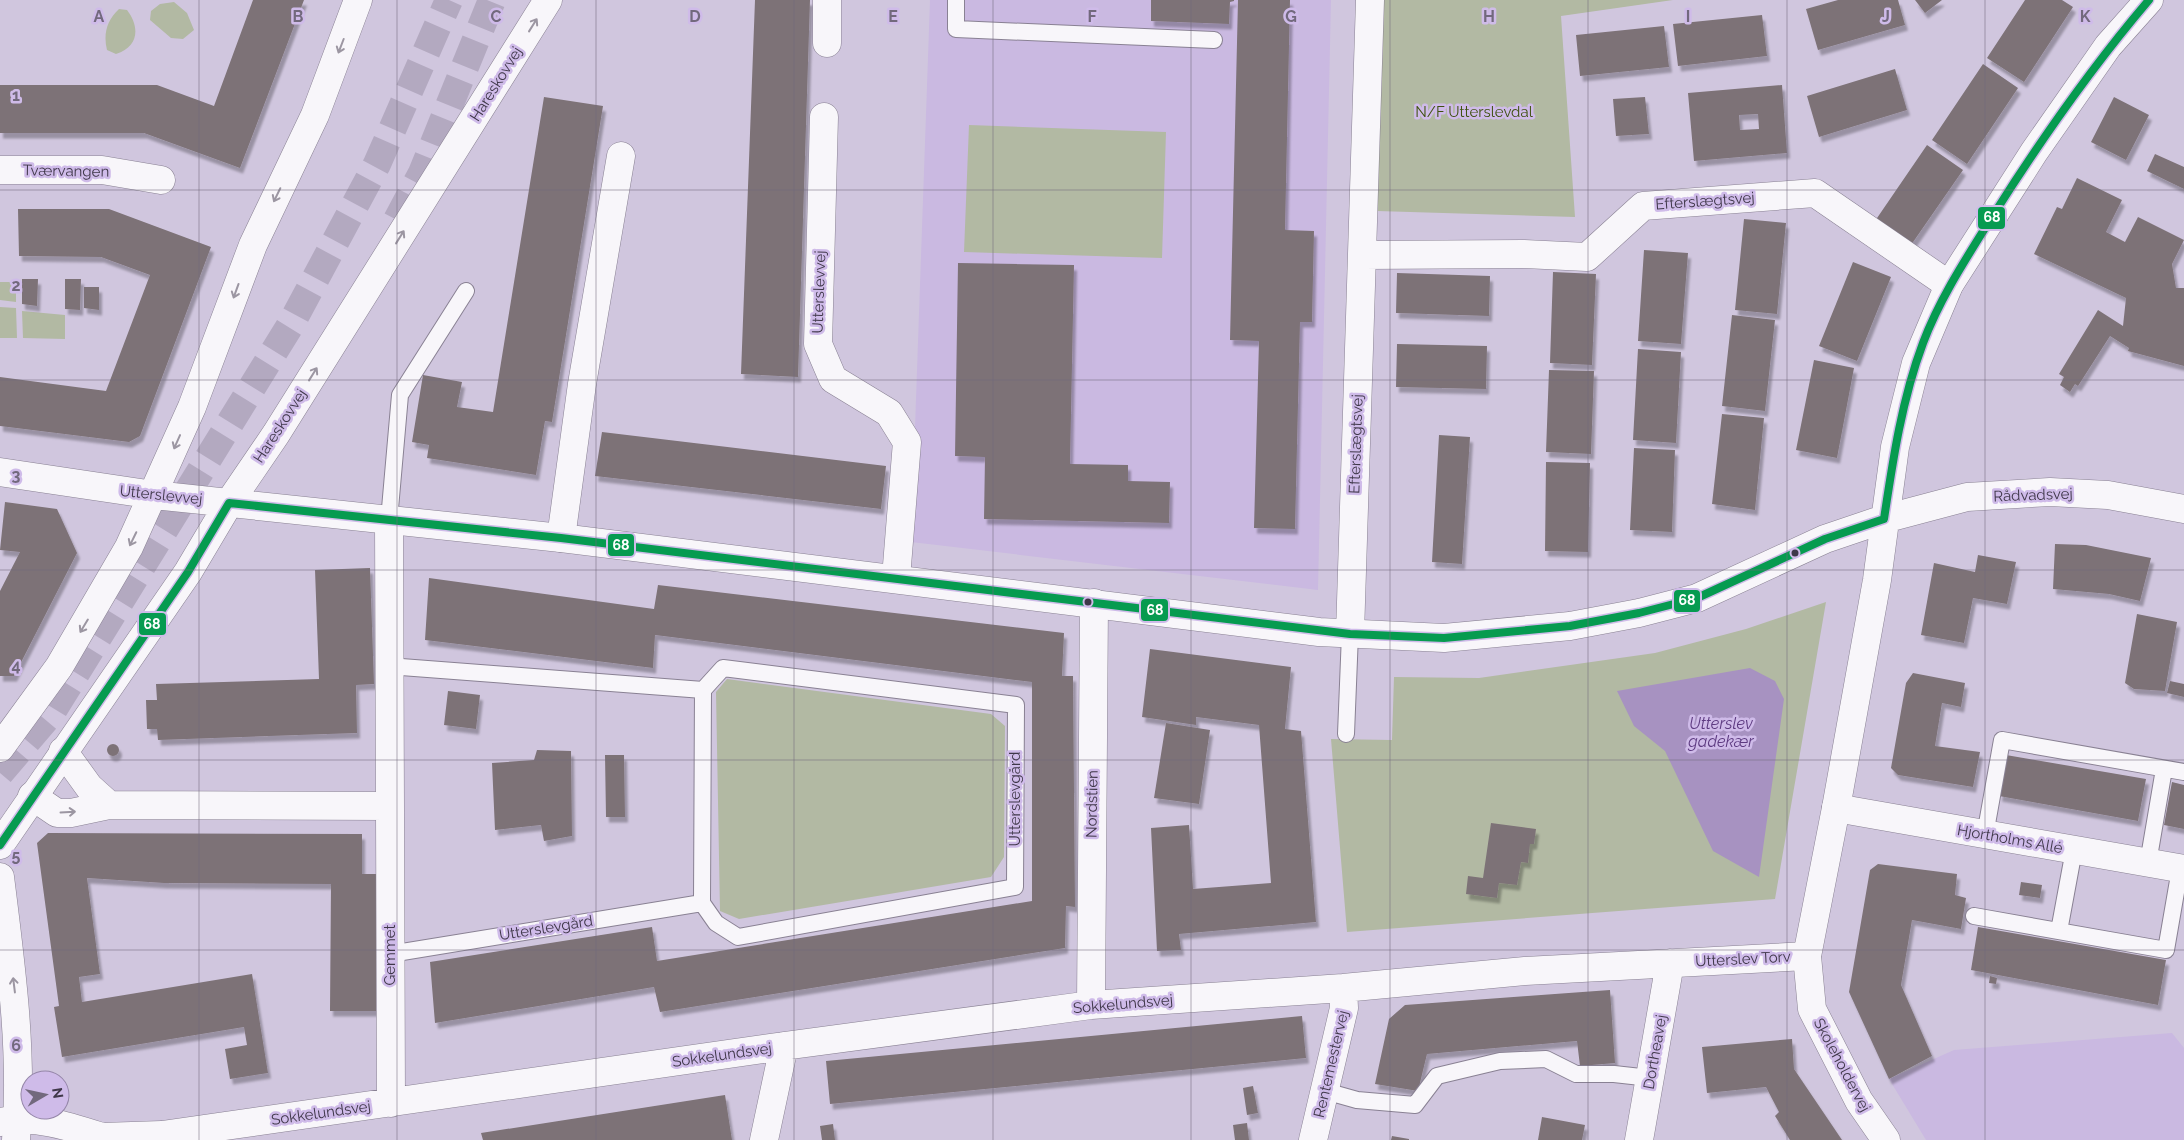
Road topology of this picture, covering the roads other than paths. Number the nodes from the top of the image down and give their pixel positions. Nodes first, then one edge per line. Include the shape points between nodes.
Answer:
1 (358, 0) edge
2 (548, 0) edge
3 (828, 0) edge
4 (956, 0) edge
5 (1370, 0) edge
6 (2149, 0) edge
7 (1214, 40) dead end
8 (827, 43) dead end
9 (824, 117) dead end
10 (621, 156) dead end
11 (0, 170) edge
12 (161, 180) dead end
13 (1363, 255) junction
14 (1949, 284) junction
15 (466, 291) dead end
16 (0, 472) edge
17 (154, 496) junction
18 (229, 503) junction
19 (2184, 509) edge
20 (1884, 519) junction
21 (389, 520) junction
22 (561, 538) junction
23 (896, 578) junction
24 (1094, 603) junction
25 (1350, 634) junction
26 (388, 666) junction
27 (703, 690) junction
28 (1346, 734) dead end
29 (0, 748) edge
30 (64, 751) junction
31 (2164, 769) junction
32 (2184, 772) edge
33 (32, 796) junction
34 (109, 805) junction
35 (389, 806) junction
36 (1836, 808) junction
37 (1985, 834) junction
38 (2, 845) edge
39 (2074, 850) junction
40 (2148, 863) junction
41 (2182, 869) edge
42 (0, 877) edge
43 (702, 903) junction
44 (1974, 916) dead end
45 (2059, 931) junction
46 (390, 954) junction
47 (1807, 956) junction
48 (1670, 963) junction
49 (1343, 988) junction
50 (1090, 1006) junction
51 (784, 1046) junction
52 (1650, 1078) junction
53 (1325, 1091) junction
54 (391, 1103) junction
55 (11, 1127) edge
56 (97, 1139) edge
57 (764, 1140) edge
58 (1313, 1140) edge
59 (1639, 1140) edge
60 (1886, 1140) edge

1 -> 17 street via 315,114 253,245 192,407
18 -> 2 street, Hareskovvej via 276,434
3 - 8 street
4 - 7 lane via 956,28
5 - 13 street, Efterslægtsvej
6 - 14 street, Utterslev Torv via 2108,46
9 - 23 street, Utterslevvej via 818,344 833,379 889,413 907,442
10 - 22 street via 582,384
11 - 12 street, Tværvangen via 102,170
13 - 14 street, Efterslægtsvej via 1587,256 1643,206 1815,193
13 - 25 street, Efterslægtsvej
14 - 20 street, Utterslev Torv via 1916,364 1895,447
15 - 21 lane via 400,394
16 - 17 street, Utterslevvej
17 - 18 street, Utterslevvej
17 -> 29 street via 109,584 59,667
18 - 21 street, Utterslevvej
18 - 30 street, Hareskovvej via 188,572
19 - 20 street, Rådvadsvej via 2108,495 2050,492 1968,497
20 - 25 street via 1825,539 1697,598 1639,613 1570,626 1444,638
20 - 36 street, Utterslev Torv via 1877,580
21 - 22 street, Utterslevvej
21 - 26 street, Gemmet
22 - 23 street, Utterslevvej
23 - 24 street, Utterslevvej
24 - 25 street, Utterslevvej
24 - 50 street, Nordstien
25 - 28 lane
26 - 27 lane
26 - 35 street, Gemmet
27 - 43 lane
27 - 43 lane, Utterslevgård via 723,668 1016,704 1015,887 738,937 716,923
30 - 33 street, Hareskovvej
30 - 34 street via 89,787
31 - 32 lane
31 - 37 lane via 2002,740
31 - 40 lane
33 -> 34 street via 57,812 71,813
33 - 38 street, Hareskovvej
34 - 35 street
35 - 46 street, Gemmet
36 - 37 street, Hjortholms Allé
36 - 47 street, Utterslev Torv
37 - 39 street, Hjortholms Allé
39 - 40 street, Hjortholms Allé
39 - 45 lane
40 - 41 street, Hjortholms Allé
41 - 45 lane via 2166,950
55 -> 42 street via 18,1034
43 - 46 lane, Utterslevgård
44 - 45 lane
46 - 54 street, Gemmet
47 - 48 street, Utterslev Torv
47 - 60 street, Skoleholdervej via 1812,1009 1859,1101
48 - 49 street, Utterslev Torv via 1525,971
48 - 52 street, Dortheavej
49 - 50 street, Sokkelundsvej
49 - 53 street, Rentemestervej via 1344,1008
50 - 51 street, Sokkelundsvej
51 - 54 street, Sokkelundsvej
51 - 57 street
52 - 53 lane via 1576,1074 1546,1059 1500,1061 1437,1076 1415,1105 1357,1100
52 - 59 street, Dortheavej
53 - 58 street, Rentemestervej
54 - 56 street, Sokkelundsvej via 162,1135
55 - 56 street, Sokkelundsvej via 49,1120

